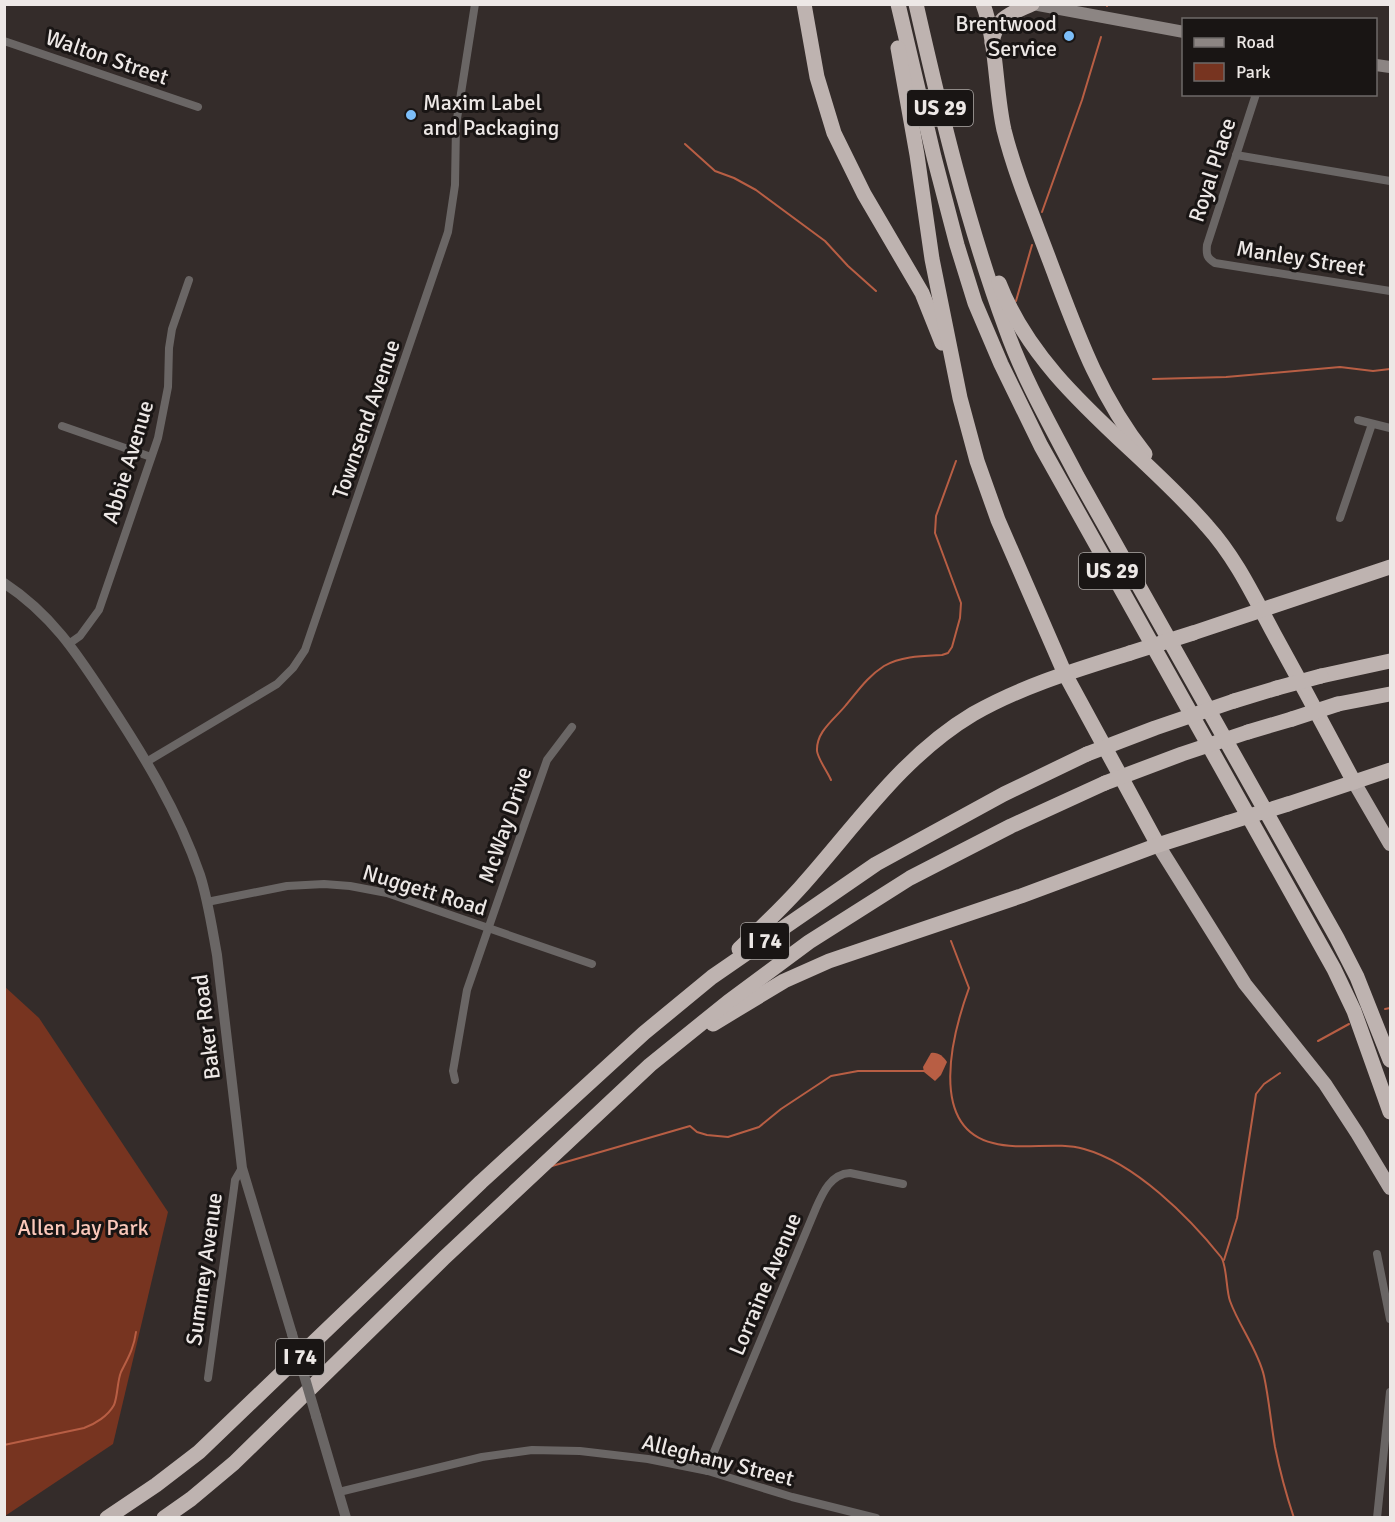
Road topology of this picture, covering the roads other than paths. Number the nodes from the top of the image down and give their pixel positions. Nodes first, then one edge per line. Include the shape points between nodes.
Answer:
1 (475, 4) edge
2 (804, 4) edge
3 (891, 4) edge
4 (898, 4) edge
5 (916, 4) edge
6 (983, 4) edge
7 (1033, 4) edge
8 (1182, 32) edge
9 (4, 41) edge
10 (992, 46) junction
11 (1255, 96) edge
12 (198, 107) dead end
13 (1236, 155) junction
14 (1390, 181) edge
15 (967, 212) junction
16 (1208, 256) joint
17 (189, 280) dead end
18 (1390, 291) edge
19 (960, 398) junction
20 (1358, 420) dead end
21 (1372, 424) junction
22 (62, 426) dead end
23 (1390, 428) edge
24 (151, 457) junction
25 (1177, 494) junction
26 (1340, 518) dead end
27 (1390, 567) edge
28 (4, 583) edge
29 (1261, 610) junction
30 (70, 644) junction
31 (1390, 661) edge
32 (1065, 674) junction
33 (1390, 694) edge
34 (572, 727) dead end
35 (148, 761) junction
36 (1390, 770) edge
37 (1354, 782) junction
38 (1390, 844) edge
39 (1158, 845) junction
40 (207, 902) junction
41 (488, 928) junction
42 (592, 964) dead end
43 (712, 977) junction
44 (1390, 1060) edge
45 (650, 1065) junction
46 (455, 1080) dead end
47 (1390, 1112) edge
48 (242, 1168) junction
49 (903, 1184) dead end
50 (1390, 1188) edge
51 (1377, 1254) dead end
52 (1390, 1319) edge
53 (208, 1378) dead end
54 (1390, 1392) edge
55 (708, 1471) junction
56 (339, 1492) junction
57 (107, 1518) edge
58 (164, 1518) edge
59 (346, 1518) edge
60 (876, 1518) edge
61 (1377, 1518) edge

1 - 35 street, Townsend Avenue via 456,125 455,184 448,232 305,650 277,684
2 - 19 highway via 817,77 834,133 864,194 922,293
3 - 19 highway via 932,259
4 - 47 highway, US 29 via 957,245 975,303 1001,364 1041,446 1335,969
5 - 15 highway, US 29
6 - 10 highway
7 - 8 main road
7 - 10 highway via 1001,20
9 - 12 street, Walton Street
10 - 25 highway via 1000,107 1013,161 1084,352 1116,414
11 - 13 street, Royal Place
13 - 14 street
13 - 16 street, Royal Place via 1207,245
15 - 25 highway via 980,233 1004,294 1049,367 1077,400
15 - 44 highway, US 29 via 1006,331 1039,402 1337,938 1366,997
16 - 18 street, Manley Street via 1215,263
17 - 24 street, Abbie Avenue via 172,329 164,414
19 - 32 highway via 976,461 998,520
20 - 21 street
21 - 23 street
21 - 26 street
22 - 24 street
24 - 30 street, Abbie Avenue via 99,610
25 - 29 highway via 1227,552
27 - 29 highway
28 - 30 street, Baker Road via 38,608
29 - 32 highway, bridge
29 - 37 highway
30 - 35 street, Baker Road
31 - 43 highway, I 74, bridge via 1234,701 1086,754 876,864
32 - 39 highway
32 - 43 highway via 1014,693 935,740 892,780 800,888
33 - 45 highway, I 74, bridge via 1338,704 1182,754 1105,783 1011,826 910,878 808,942
34 - 41 street, McWay Drive via 547,760
35 - 40 street, Baker Road via 187,843
36 - 37 highway
37 - 38 highway
37 - 39 highway, bridge
39 - 45 highway via 829,961 784,981
39 - 50 highway via 1245,984 1325,1084
40 - 41 street, Nuggett Road via 287,886 350,886 387,893
40 - 48 street, Baker Road via 220,975
41 - 42 street, Nuggett Road
41 - 46 street, McWay Drive via 465,1000 453,1071
43 - 57 highway, I 74 via 644,1033 490,1174 199,1452
45 - 58 highway, I 74 via 234,1463
48 - 53 street, Summey Avenue via 235,1180
48 - 56 street, Baker Road, bridge
49 - 55 street, Lorraine Avenue via 850,1173 831,1181 816,1208
51 - 52 street
54 - 61 street
55 - 56 street, Alleghany Street via 594,1452 532,1450 482,1456
55 - 60 street, Alleghany Street
56 - 59 street, Baker Road

